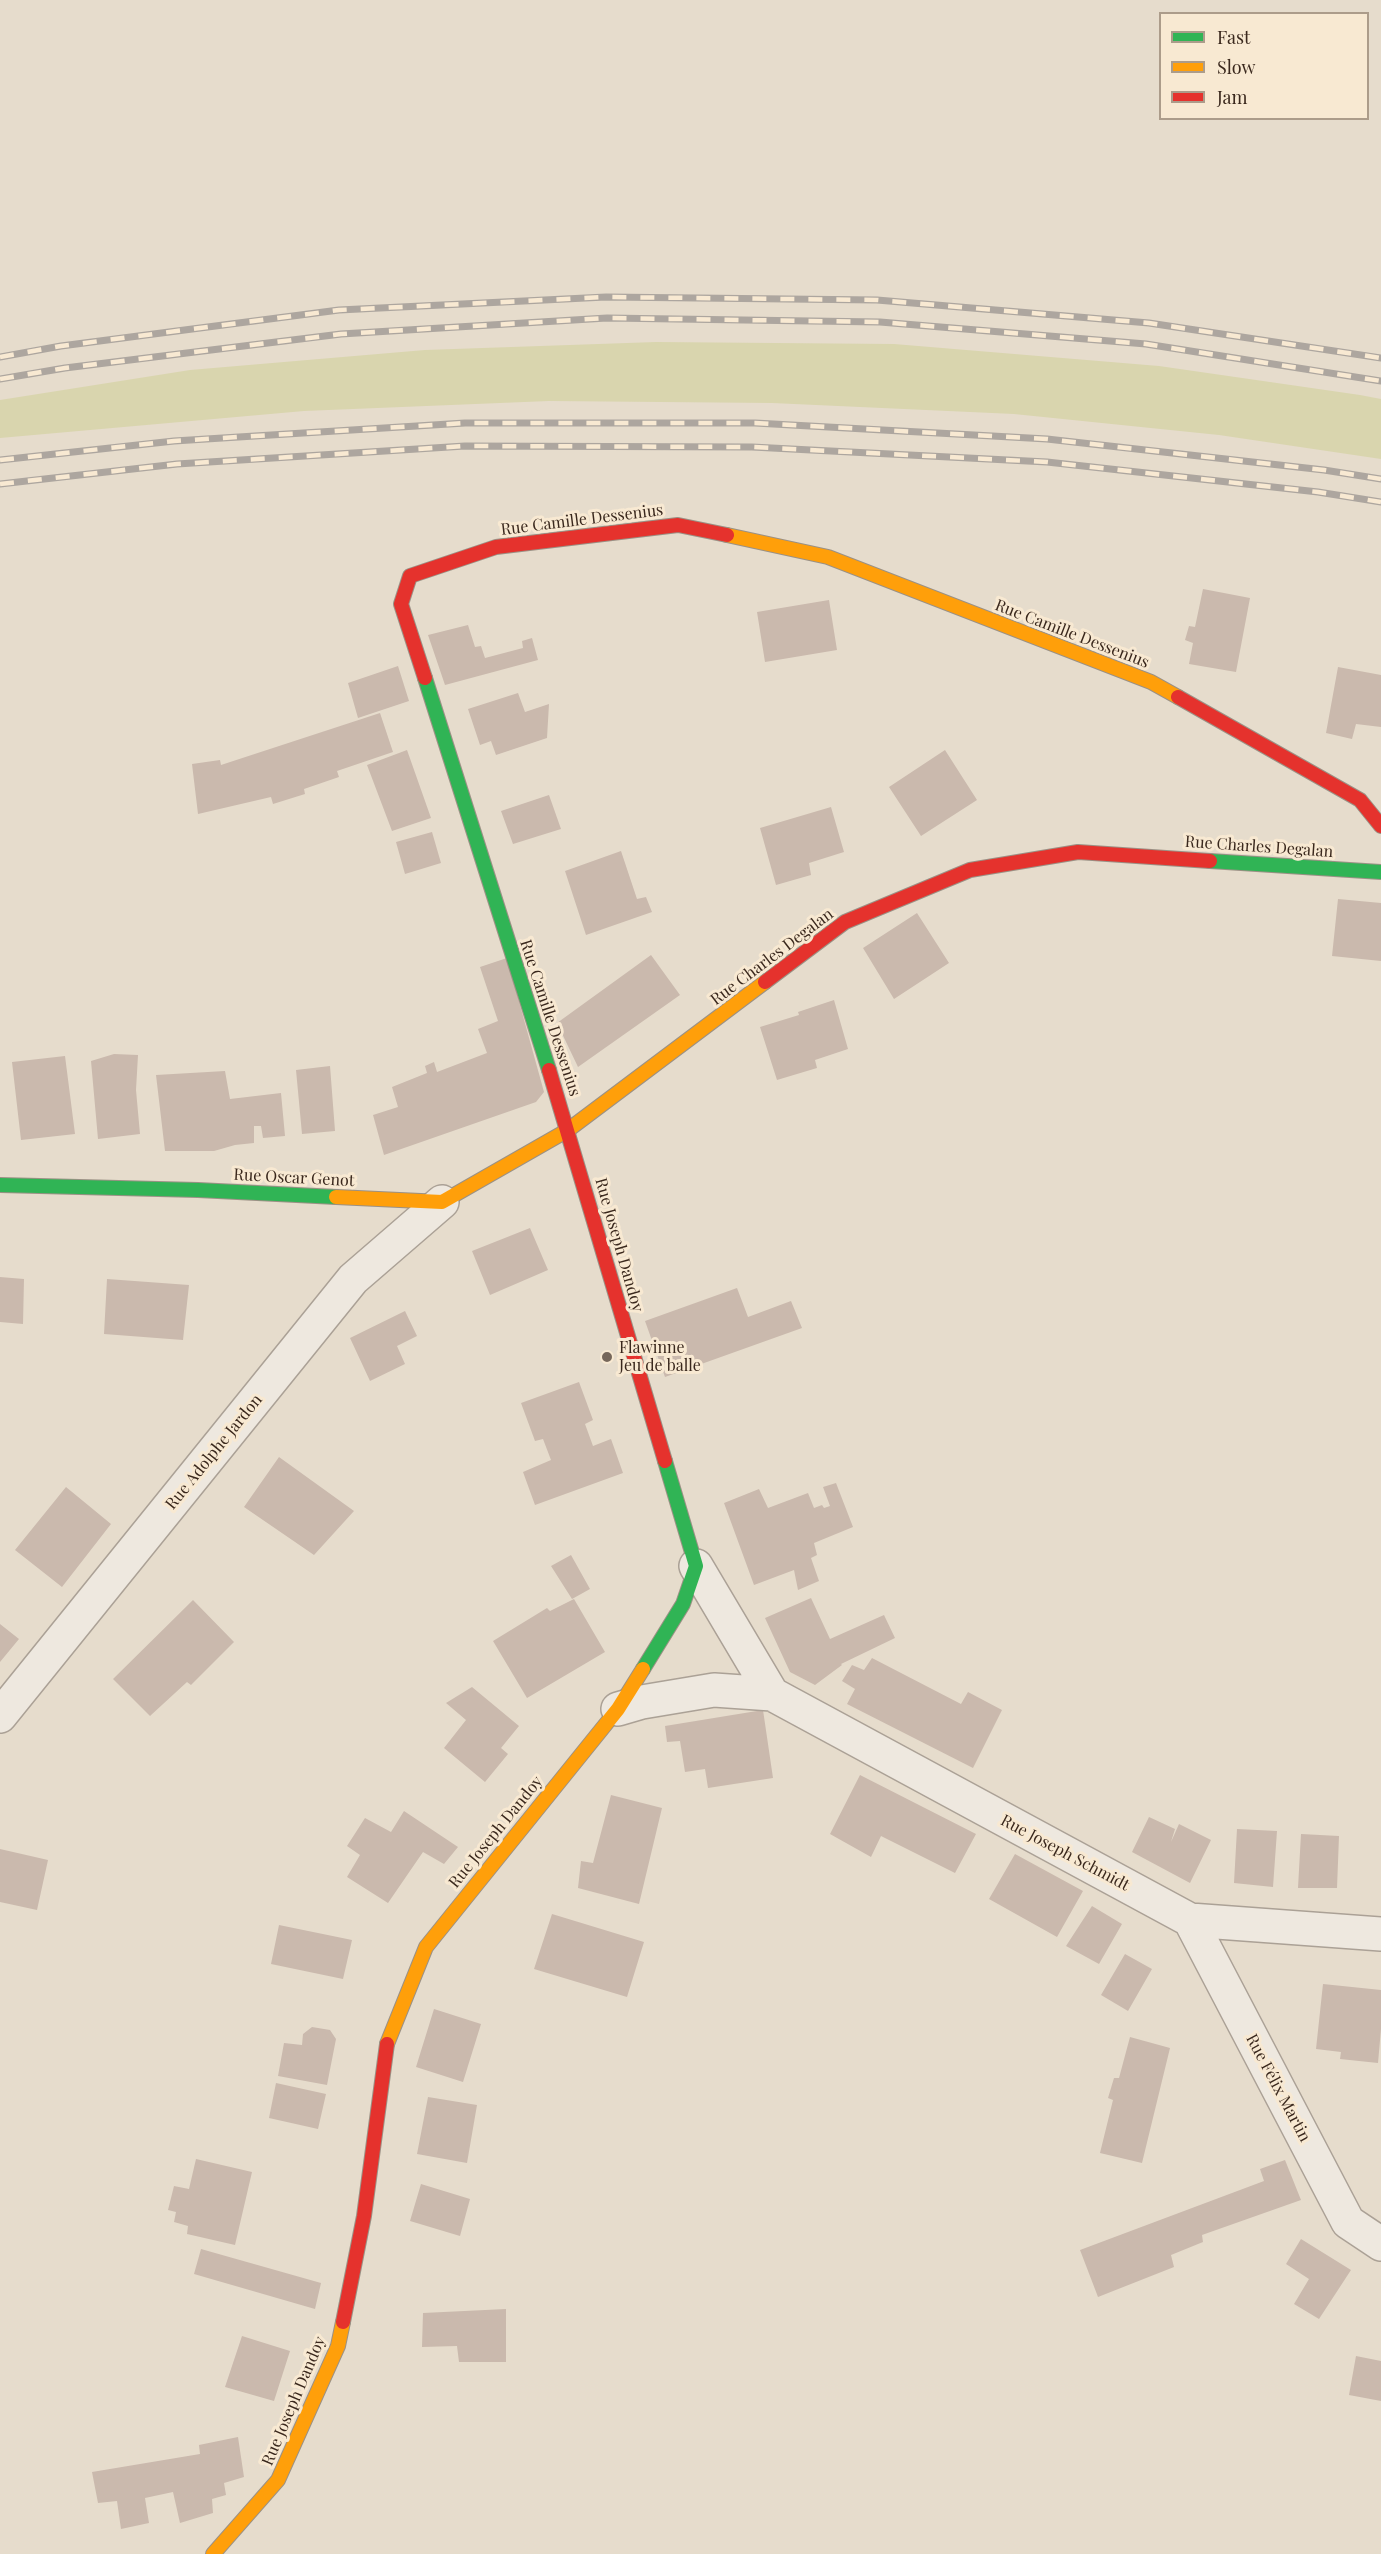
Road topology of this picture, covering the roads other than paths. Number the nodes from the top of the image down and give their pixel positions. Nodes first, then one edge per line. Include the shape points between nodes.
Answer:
1 (1381, 826) edge
2 (1381, 872) edge
3 (568, 1130) junction
4 (0, 1185) edge
5 (442, 1202) junction
6 (696, 1566) junction
7 (772, 1694) junction
8 (618, 1709) junction
9 (0, 1716) edge
10 (1190, 1920) junction
11 (1381, 1934) edge
12 (1381, 2244) edge
13 (213, 2554) edge

1 - 3 street, Rue Camille Dessenius via 1360,800 1152,682 828,557 678,525 496,547 410,576 402,604
2 - 3 street, Rue Charles Degalan via 1078,852 970,870 845,922
3 - 5 street
3 - 6 street, Rue Joseph Dandoy
4 - 5 street, Rue Oscar Genot
5 - 9 street, Rue Adolphe Jardon via 353,1279
6 - 7 street
6 - 8 street, Rue Joseph Dandoy via 683,1604
7 - 8 street via 714,1690
7 - 10 street, Rue Joseph Schmidt
8 - 13 street, Rue Joseph Dandoy via 426,1947 385,2049 364,2216 338,2346 278,2481
10 - 11 street, Rue Joseph Schmidt
10 - 12 street, Rue Félix Martin via 1348,2222

